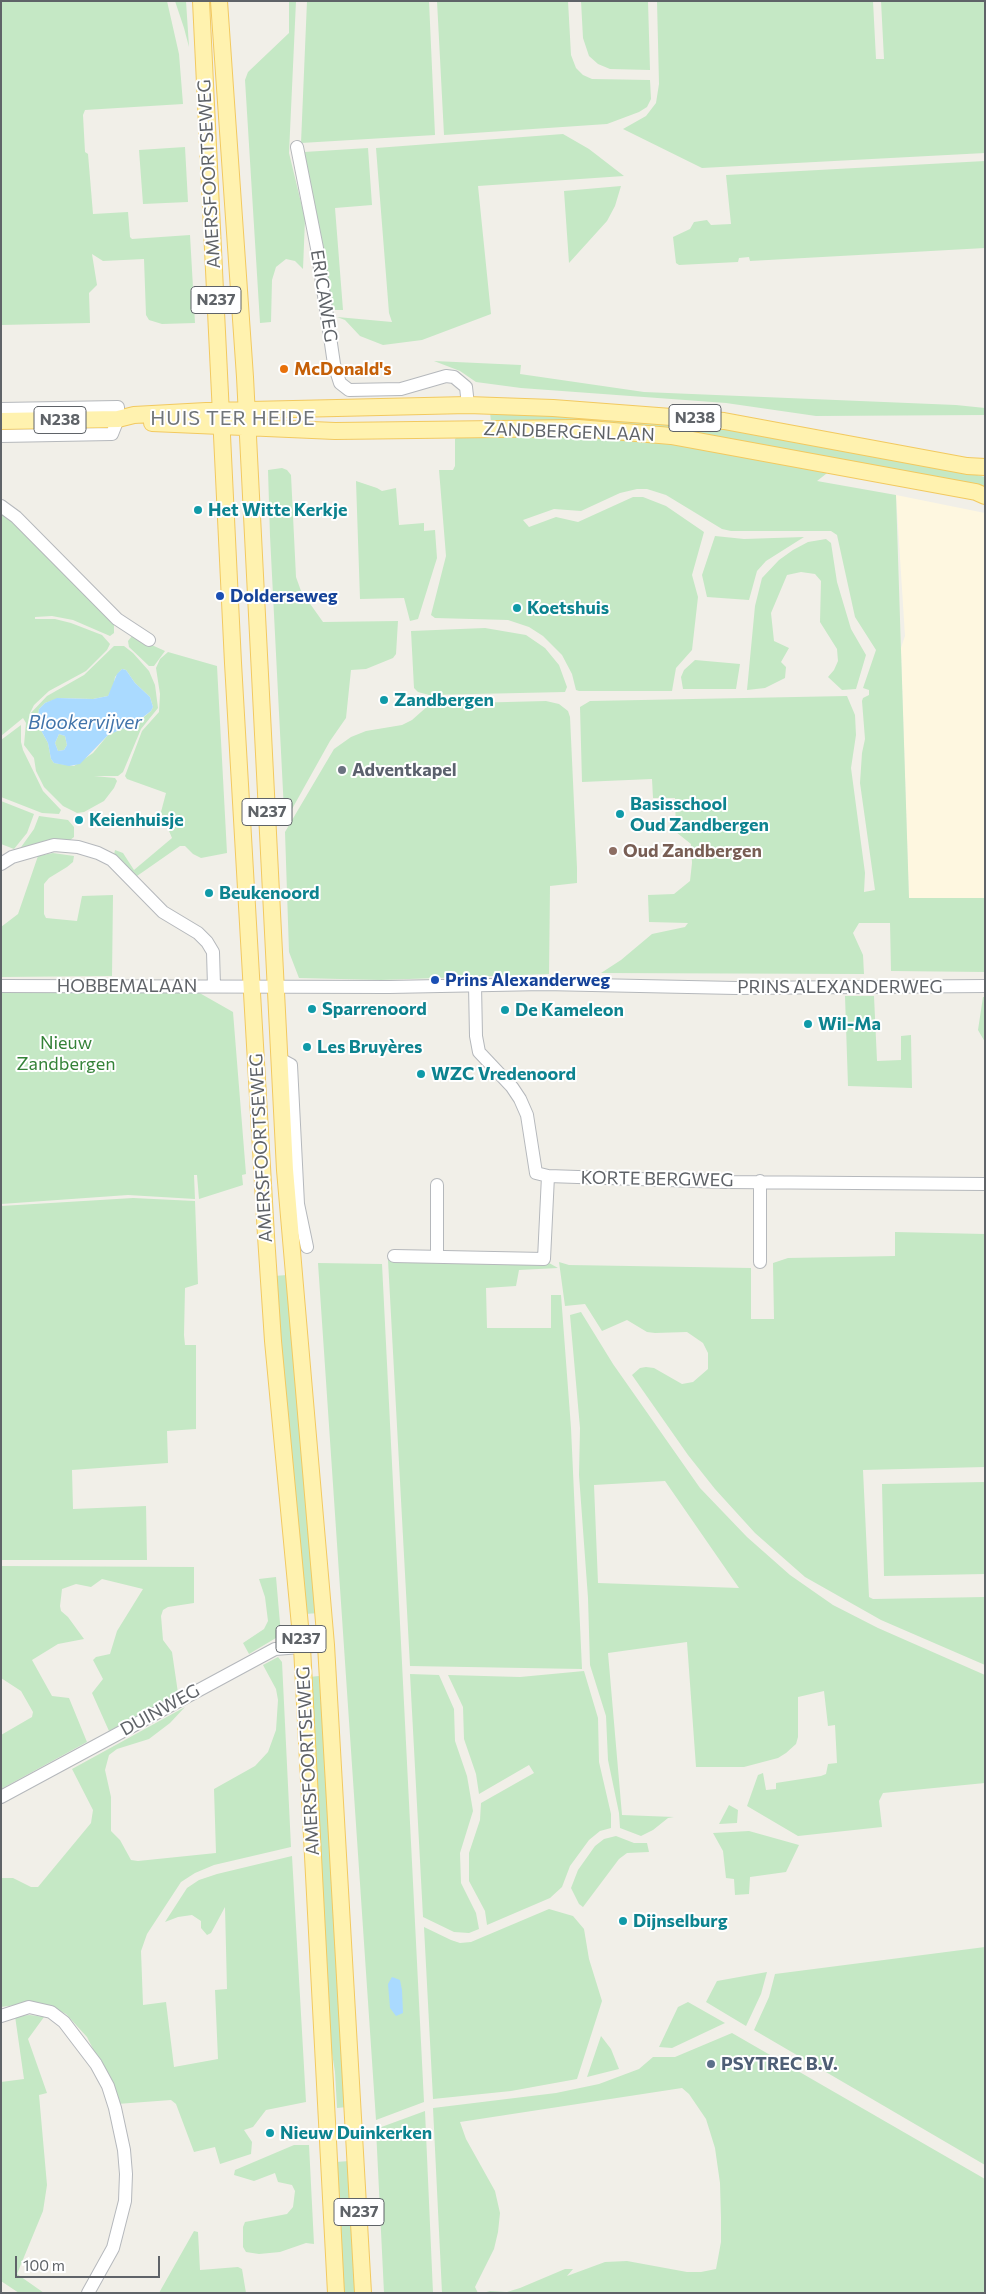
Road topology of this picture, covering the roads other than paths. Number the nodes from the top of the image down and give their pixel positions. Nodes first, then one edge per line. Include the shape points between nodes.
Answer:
1 (200, 1) edge
2 (219, 1) edge
3 (297, 147) dead end
4 (468, 405) junction
5 (1, 409) edge
6 (246, 411) junction
7 (222, 418) junction
8 (118, 419) junction
9 (1, 421) edge
10 (247, 428) junction
11 (468, 428) junction
12 (1, 436) edge
13 (967, 466) junction
14 (985, 467) edge
15 (985, 474) edge
16 (982, 493) edge
17 (1, 506) edge
18 (149, 640) dead end
19 (1, 864) edge
20 (475, 985) junction
21 (1, 986) edge
22 (214, 986) junction
23 (253, 986) junction
24 (275, 986) junction
25 (985, 986) edge
26 (278, 1058) junction
27 (548, 1176) junction
28 (760, 1181) junction
29 (985, 1184) edge
30 (437, 1185) dead end
31 (307, 1247) dead end
32 (394, 1256) dead end
33 (437, 1256) junction
34 (760, 1262) dead end
35 (326, 1645) junction
36 (302, 1647) junction
37 (1, 1797) edge
38 (1, 2016) edge
39 (88, 2293) edge
40 (336, 2293) edge
41 (363, 2293) edge

1 - 7 main road, AMERSFOORTSEWEG / N237
2 - 6 main road, AMERSFOORTSEWEG / N237
3 - 4 street, ERICAWEG via 340,383 349,390 401,389 433,378 454,377 466,387
4 - 6 main road, ZANDBERGENLAAN / N238
4 - 11 main road
4 - 13 main road, ZANDBERGENLAAN / N238 via 724,421
5 - 8 street via 118,407
6 - 7 main road, N238
6 - 10 main road, AMERSFOORTSEWEG / N237
7 - 8 main road, N238 via 134,415
7 - 10 main road, N238
7 - 23 main road, AMERSFOORTSEWEG / N237
8 - 9 main road, N238
8 - 12 street via 112,434
10 - 11 main road, ZANDBERGENLAAN / N238 via 335,431
10 - 24 main road, AMERSFOORTSEWEG / N237
11 - 16 main road, ZANDBERGENLAAN / N238 via 578,428 671,436
13 - 14 main road, ZANDBERGENLAAN / N238
13 - 15 main road, ZANDBERGENLAAN / N238
17 - 18 street via 16,517 117,619
19 - 22 street via 54,845 78,847 112,860 163,912 207,942 213,952
20 - 24 street, PRINS ALEXANDERWEG
20 - 25 street, PRINS ALEXANDERWEG
20 - 27 street via 479,1052 520,1099 528,1115 536,1173
21 - 22 street, HOBBEMALAAN
22 - 23 street, HOBBEMALAAN
23 - 24 street, HOBBEMALAAN
23 - 36 main road, AMERSFOORTSEWEG / N237 via 273,1341
24 - 26 main road, AMERSFOORTSEWEG / N237
26 - 31 street, AMERSFOORTSEWEG via 291,1065 298,1204
26 - 35 main road, AMERSFOORTSEWEG / N237 via 290,1249
27 - 28 street, KORTE BERGWEG
27 - 33 street via 544,1258
28 - 29 street, KORTE BERGWEG
28 - 34 street
30 - 33 street
32 - 33 street
35 - 36 street, DUINWEG
35 - 41 main road, AMERSFOORTSEWEG / N237
36 - 37 street, DUINWEG via 275,1648
36 - 40 main road, AMERSFOORTSEWEG / N237
38 - 39 street via 29,2007 51,2012 84,2045 112,2099 124,2150 125,2201 113,2248

